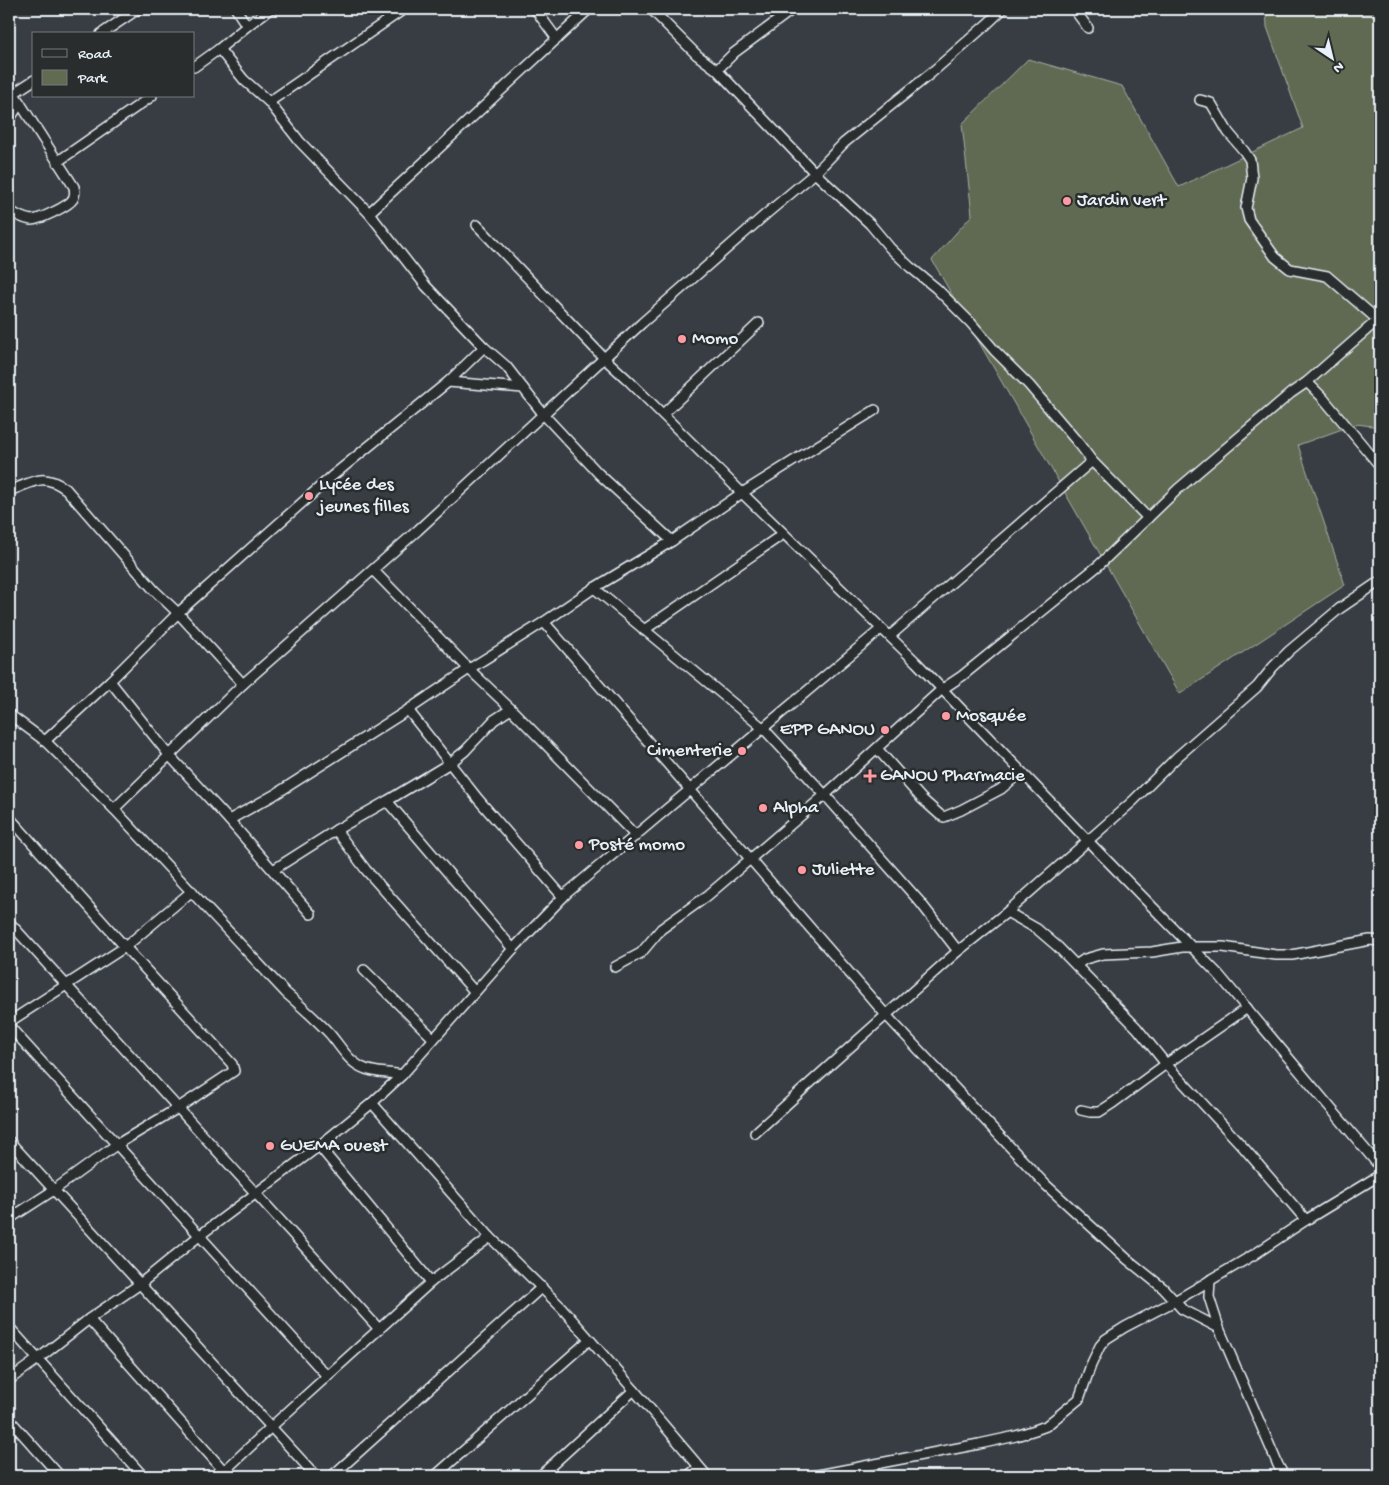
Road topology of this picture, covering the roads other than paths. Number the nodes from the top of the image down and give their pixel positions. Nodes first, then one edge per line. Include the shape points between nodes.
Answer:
1 (138, 9) edge
2 (236, 9) edge
3 (270, 9) edge
4 (404, 9) edge
5 (535, 9) edge
6 (589, 9) edge
7 (651, 9) edge
8 (793, 9) edge
9 (1001, 9) edge
10 (1074, 9) edge
11 (247, 26) junction
12 (1088, 28) dead end
13 (104, 32) edge
14 (557, 39) junction
15 (219, 50) junction
16 (195, 66) edge
17 (717, 70) junction
18 (32, 81) edge
19 (12, 90) edge
20 (149, 98) edge
21 (1200, 100) dead end
22 (270, 102) junction
23 (20, 103) junction
24 (9, 120) edge
25 (57, 162) junction
26 (816, 173) junction
27 (9, 210) edge
28 (369, 214) junction
29 (476, 225) dead end
30 (1379, 319) edge
31 (759, 323) dead end
32 (484, 347) junction
33 (604, 358) junction
34 (448, 382) junction
35 (1307, 382) junction
36 (524, 388) junction
37 (875, 410) dead end
38 (663, 414) junction
39 (544, 415) junction
40 (1092, 461) junction
41 (1380, 466) edge
42 (9, 491) edge
43 (742, 493) junction
44 (1148, 518) junction
45 (784, 534) junction
46 (672, 540) junction
47 (373, 570) junction
48 (1380, 581) edge
49 (594, 588) junction
50 (178, 613) junction
51 (544, 622) junction
52 (881, 629) junction
53 (644, 630) junction
54 (890, 636) junction
55 (469, 669) junction
56 (110, 682) junction
57 (243, 684) junction
58 (941, 690) junction
59 (511, 709) junction
60 (408, 710) junction
61 (9, 714) edge
62 (764, 729) junction
63 (45, 742) junction
64 (880, 752) dead end
65 (169, 755) junction
66 (450, 763) junction
67 (1020, 772) junction
68 (690, 790) junction
69 (825, 795) junction
70 (387, 801) junction
71 (114, 808) junction
72 (9, 817) edge
73 (229, 820) junction
74 (336, 830) junction
75 (636, 836) junction
76 (1087, 840) junction
77 (750, 858) junction
78 (273, 870) junction
79 (192, 891) junction
80 (563, 897) junction
81 (1007, 912) junction
82 (311, 914) dead end
83 (9, 922) edge
84 (1380, 940) edge
85 (1191, 946) junction
86 (125, 948) junction
87 (513, 949) junction
88 (958, 951) junction
89 (1076, 965) junction
90 (615, 967) dead end
91 (364, 970) dead end
92 (66, 985) junction
93 (475, 992) junction
94 (1247, 1008) junction
95 (886, 1015) junction
96 (9, 1022) edge
97 (9, 1026) edge
98 (433, 1038) junction
99 (1166, 1064) junction
100 (402, 1075) junction
101 (372, 1103) junction
102 (178, 1108) junction
103 (1081, 1110) dead end
104 (755, 1133) dead end
105 (9, 1141) edge
106 (116, 1145) junction
107 (319, 1146) junction
108 (1380, 1167) edge
109 (1380, 1175) edge
110 (54, 1190) junction
111 (256, 1193) junction
112 (9, 1219) edge
113 (1306, 1220) junction
114 (199, 1236) junction
115 (490, 1237) junction
116 (1210, 1280) junction
117 (431, 1282) junction
118 (140, 1284) junction
119 (542, 1288) junction
120 (1175, 1301) junction
121 (88, 1319) junction
122 (9, 1327) edge
123 (1219, 1328) junction
124 (379, 1329) junction
125 (589, 1340) junction
126 (38, 1359) junction
127 (327, 1376) junction
128 (9, 1380) edge
129 (634, 1390) junction
130 (9, 1419) edge
131 (271, 1427) junction
132 (699, 1467) junction
133 (222, 1474) edge
134 (60, 1476) edge
135 (143, 1476) edge
136 (316, 1476) edge
137 (332, 1476) edge
138 (435, 1476) edge
139 (540, 1476) edge
140 (688, 1476) edge
141 (708, 1476) edge
142 (813, 1476) edge
143 (1284, 1476) edge

1 - 13 street
2 - 11 street
3 - 11 street
4 - 22 street
5 - 14 street
6 - 14 street
7 - 17 street via 697,55
8 - 17 street
9 - 26 street via 930,74 844,143
10 - 12 street
11 - 15 street
14 - 28 street
15 - 16 street
15 - 22 street via 244,80
17 - 26 street
18 - 19 street
19 - 23 street
20 - 25 street
21 - 30 street via 1211,103 1250,160 1252,178 1246,208 1249,220 1275,257 1290,269 1327,276
22 - 28 street via 300,142
23 - 24 street
23 - 25 street
25 - 27 street via 74,187 72,201 31,220
26 - 33 street
26 - 40 street via 971,323
28 - 32 street via 426,286
29 - 33 street
30 - 35 street
31 - 38 street
32 - 34 street
32 - 36 street
33 - 38 street
33 - 39 street
34 - 36 street
34 - 50 street via 331,477
35 - 41 street
35 - 44 street via 1178,489
36 - 39 street
37 - 43 street
38 - 43 street
39 - 46 street via 600,474
39 - 47 street
40 - 44 street
40 - 54 street
42 - 50 street via 42,479 55,481 66,489
43 - 45 street
43 - 46 street
44 - 58 street via 1100,565
45 - 52 street
45 - 53 street
46 - 49 street
47 - 55 street
47 - 57 street
48 - 76 street via 1339,609 1289,651 1256,687
49 - 51 street
49 - 53 street
50 - 56 street
50 - 57 street
51 - 55 street
51 - 68 street
52 - 54 street
52 - 62 street
53 - 62 street
54 - 58 street
55 - 59 street
55 - 60 street
56 - 63 street
56 - 65 street
57 - 65 street
58 - 67 street
58 - 69 street
59 - 66 street via 494,720
59 - 75 street
60 - 66 street
60 - 73 street
61 - 63 street
62 - 68 street
62 - 69 street
63 - 71 street
64 - 67 street via 922,799 944,817 1001,789
65 - 71 street
65 - 73 street
66 - 70 street
66 - 80 street
67 - 76 street
68 - 75 street
68 - 77 street
69 - 77 street
69 - 88 street via 920,902
70 - 74 street
70 - 87 street
71 - 79 street
72 - 86 street
73 - 78 street
74 - 78 street
74 - 93 street via 366,870
75 - 80 street
76 - 81 street
76 - 85 street
77 - 90 street via 707,896 661,929 641,953
77 - 95 street
78 - 82 street
79 - 86 street
79 - 100 street via 353,1062 371,1071
80 - 87 street
81 - 88 street
81 - 89 street via 1037,929
83 - 92 street
84 - 85 street via 1292,955
85 - 89 street via 1103,954
85 - 94 street
86 - 92 street
86 - 102 street via 232,1064 234,1071
87 - 93 street
88 - 95 street
89 - 99 street via 1137,1028
91 - 98 street
92 - 96 street
92 - 102 street
93 - 98 street
94 - 99 street
94 - 108 street
95 - 104 street
95 - 120 street via 1046,1185
97 - 106 street
98 - 100 street
99 - 103 street via 1099,1112
99 - 113 street
100 - 101 street
101 - 107 street
101 - 115 street
102 - 106 street
102 - 111 street
105 - 110 street
106 - 110 street
106 - 114 street
107 - 111 street
107 - 117 street
109 - 113 street
110 - 112 street
110 - 118 street
111 - 114 street
111 - 124 street
113 - 116 street
114 - 118 street
114 - 127 street
115 - 117 street
115 - 119 street
116 - 120 street
116 - 123 street via 1209,1297
117 - 124 street
118 - 121 street
118 - 131 street
119 - 125 street
119 - 137 street
120 - 123 street via 1182,1309
120 - 142 street via 1102,1342 1079,1399 1046,1426 979,1444
121 - 126 street
121 - 133 street
122 - 126 street
123 - 143 street
124 - 127 street
125 - 129 street
125 - 138 street
126 - 128 street
126 - 135 street
127 - 131 street
129 - 132 street
129 - 139 street
130 - 134 street
131 - 133 street
131 - 136 street
132 - 140 street
132 - 141 street

